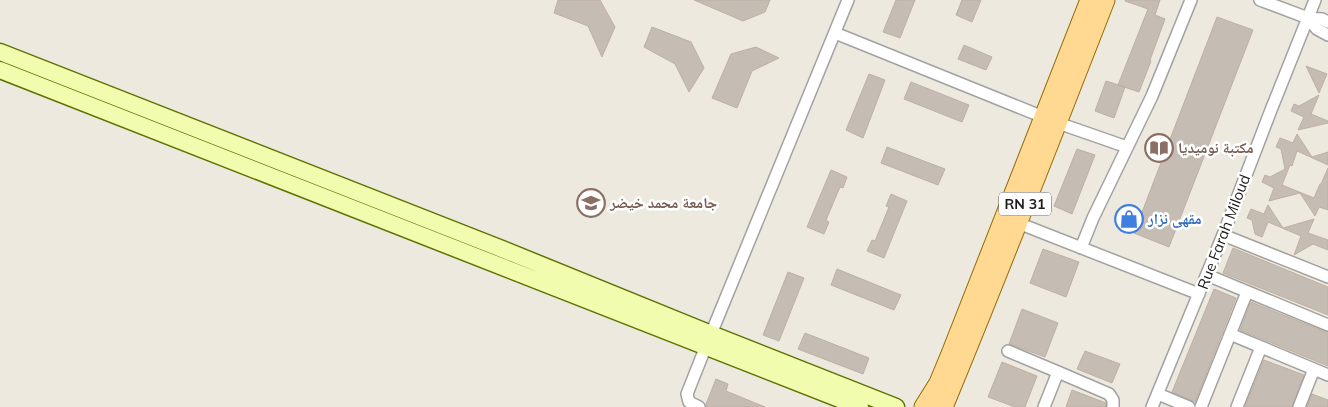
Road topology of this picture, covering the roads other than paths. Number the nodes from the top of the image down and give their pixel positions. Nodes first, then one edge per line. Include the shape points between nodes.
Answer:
1 (848, 0) edge
2 (1090, 0) edge
3 (1105, 0) edge
4 (1191, 0) edge
5 (1260, 0) edge
6 (1315, 0) edge
7 (1308, 18) junction
8 (1328, 22) edge
9 (835, 33) junction
10 (1328, 34) edge
11 (0, 52) edge
12 (0, 70) edge
13 (1051, 120) junction
14 (1127, 147) junction
15 (1018, 222) junction
16 (1223, 235) junction
17 (1081, 248) junction
18 (1207, 276) junction
19 (1328, 276) edge
20 (1247, 292) junction
21 (1199, 294) junction
22 (1328, 325) edge
23 (1230, 334) junction
24 (709, 340) junction
25 (1261, 347) junction
26 (1008, 351) dead end
27 (1314, 369) junction
28 (1058, 372) junction
29 (1328, 375) edge
30 (1158, 394) junction
31 (699, 407) edge
32 (860, 407) edge
33 (896, 407) edge
34 (924, 407) edge
35 (943, 407) edge
36 (1044, 407) edge
37 (1113, 407) edge
38 (1152, 407) edge
39 (1188, 407) edge
40 (1201, 407) edge
41 (1237, 407) edge
42 (1299, 407) edge

1 - 9 street
2 - 13 main road
3 - 13 main road, RN 31
4 - 14 street via 1152,96
5 - 7 street
6 - 7 street, Rue Farah Miloud
7 - 8 street
7 - 10 street via 1317,29
7 - 16 street, Rue Farah Miloud
9 - 13 street
9 - 24 street
11 - 24 main road via 493,246
12 - 24 main road
13 - 14 street
13 - 15 main road, RN 31
13 - 34 main road via 952,354
14 - 17 street
15 - 17 street
15 - 35 main road, RN 31
16 - 18 street, Rue Farah Miloud
16 - 19 street
17 - 21 street
18 - 20 street
18 - 21 street, Rue Farah Miloud
20 - 22 street
20 - 23 street
21 - 30 street, Rue Farah Miloud
23 - 25 street
23 - 40 street
24 - 31 street via 687,394 689,402
24 - 32 main road
24 - 33 main road
25 - 27 street
25 - 41 street
26 - 28 street
27 - 29 street
27 - 42 street
28 - 36 street
28 - 37 street via 1109,394
30 - 38 street, Rue Farah Miloud
30 - 39 street

